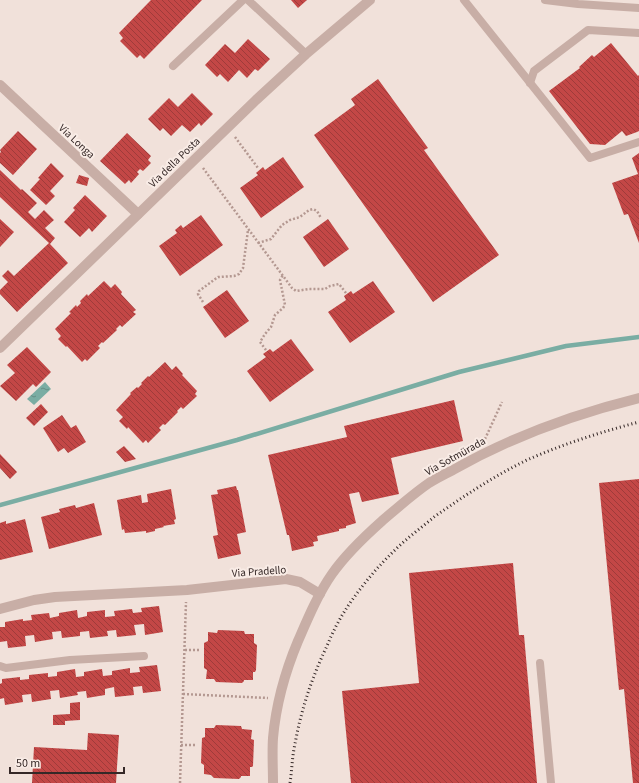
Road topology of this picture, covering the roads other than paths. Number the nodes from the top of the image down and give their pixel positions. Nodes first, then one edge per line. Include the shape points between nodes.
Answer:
1 (243, 0) edge
2 (248, 0) edge
3 (370, 0) edge
4 (464, 0) edge
5 (545, 0) edge
6 (639, 8) edge
7 (639, 33) edge
8 (306, 54) junction
9 (173, 66) dead end
10 (530, 83) junction
11 (0, 85) edge
12 (639, 142) edge
13 (138, 214) junction
14 (0, 348) edge
15 (639, 398) edge
16 (320, 594) junction
17 (0, 609) edge
18 (144, 656) dead end
19 (540, 664) dead end
20 (0, 666) edge
21 (273, 783) edge
22 (551, 783) edge

1 - 9 lane
2 - 8 lane
3 - 8 street, Via della Posta
4 - 10 lane
5 - 6 lane
7 - 10 lane via 588,30 534,71
8 - 13 street, Via della Posta
10 - 12 lane via 590,158
11 - 13 street, Via Longa
13 - 14 street, Via della Posta
15 - 16 street, Via Sotmürada via 586,412 526,434 478,456 429,484 367,535 332,574
16 - 17 street, Via Pradello via 300,582 286,579 187,590 81,594 34,600
16 - 21 street via 289,664 281,692 273,738
18 - 20 lane via 70,660 6,668
19 - 22 lane

